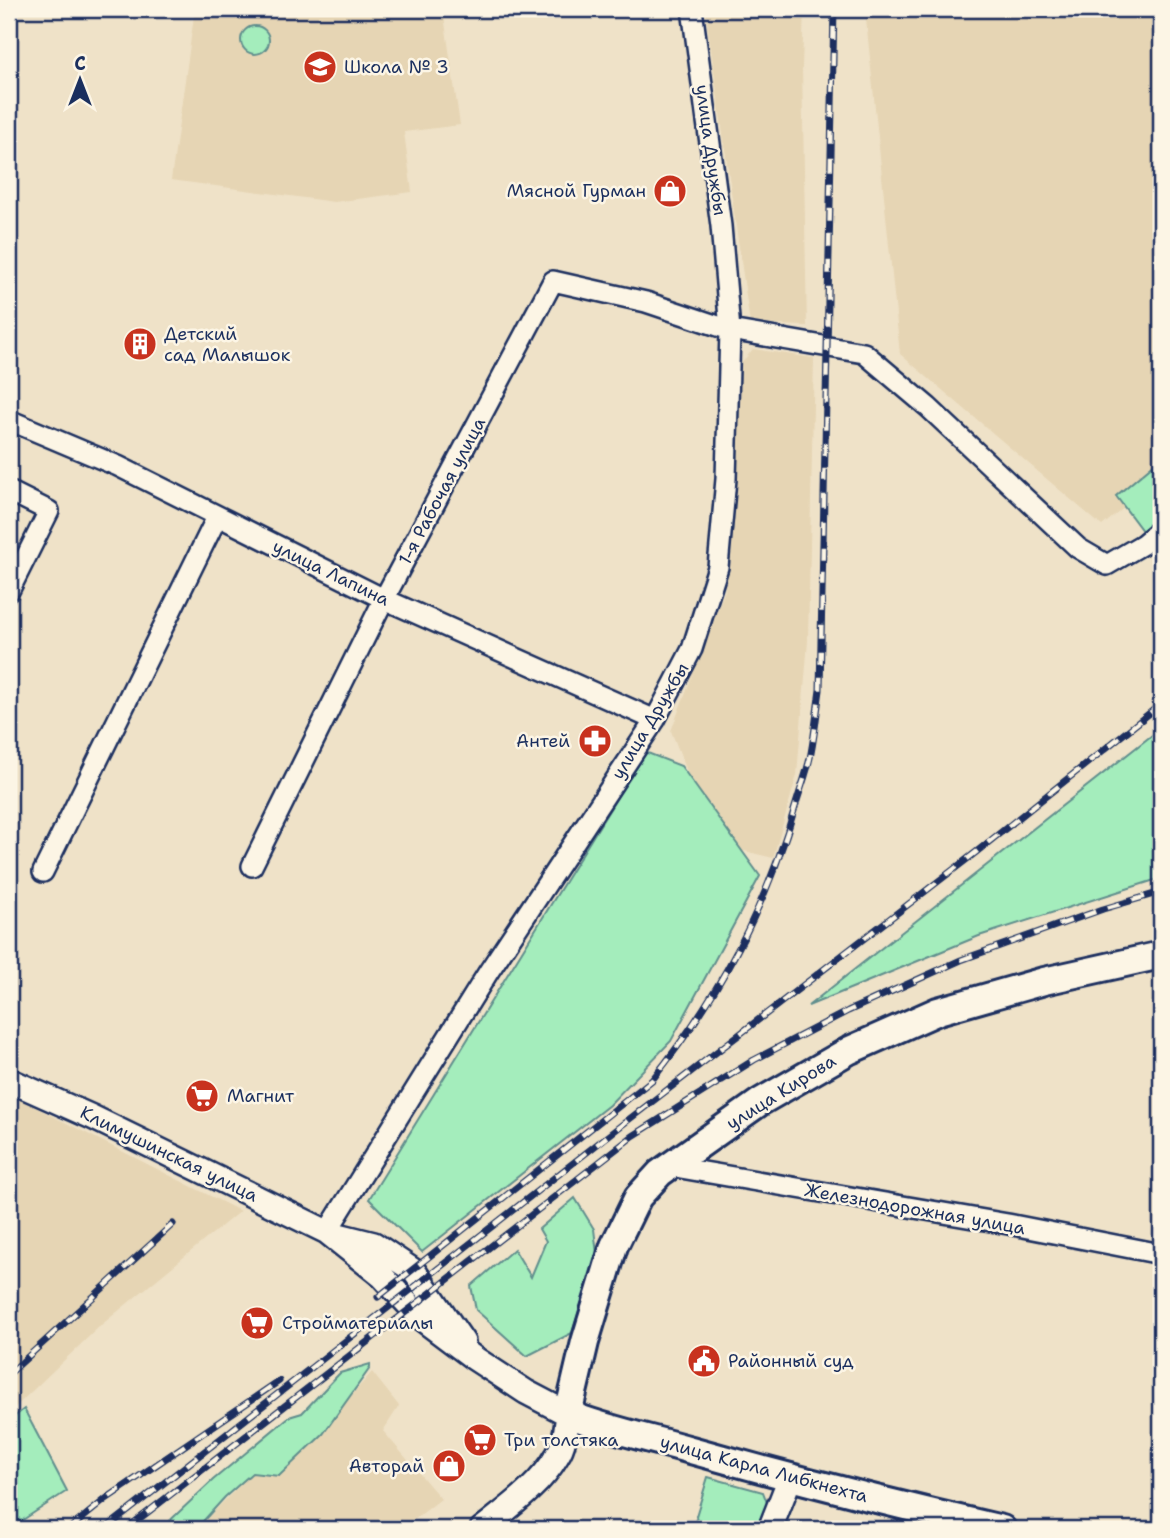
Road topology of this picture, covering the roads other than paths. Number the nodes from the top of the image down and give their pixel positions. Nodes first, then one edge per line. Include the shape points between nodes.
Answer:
1 (692, 9) edge
2 (730, 330) junction
3 (9, 421) edge
4 (9, 491) edge
5 (217, 517) junction
6 (1161, 529) edge
7 (9, 591) edge
8 (384, 599) junction
9 (655, 720) junction
10 (252, 866) dead end
11 (43, 872) dead end
12 (1161, 955) edge
13 (9, 1080) edge
14 (669, 1166) junction
15 (327, 1232) junction
16 (1161, 1254) edge
17 (568, 1414) junction
18 (790, 1478) junction
19 (482, 1529) edge
20 (770, 1529) edge
21 (1002, 1529) edge

1 - 2 street, улица Дружбы
2 - 6 street via 864,353 1078,548 1107,565
2 - 8 street, 1-я Рабочая улица via 646,302 553,281
2 - 9 street, улица Дружбы via 726,479 718,567 692,649
3 - 5 street, улица Лапина via 118,466
4 - 7 street via 49,511
5 - 8 street, улица Лапина
5 - 11 street
8 - 9 street, улица Лапина
8 - 10 street, 1-я Рабочая улица
9 - 15 street, улица Дружбы via 489,971
12 - 14 main road, улица Кирова via 1044,981 926,1017 827,1063 760,1102
13 - 15 street, Климушинская улица
14 - 16 street, Железнодорожная улица
14 - 17 main road, улица Кирова via 638,1197 614,1246
15 - 17 street, Климушинская улица via 374,1244 414,1271 474,1358
17 - 18 main road, улица Карла Либкнехта via 599,1427
17 - 19 street via 565,1437 553,1463
18 - 20 street
18 - 21 main road, улица Карла Либкнехта

